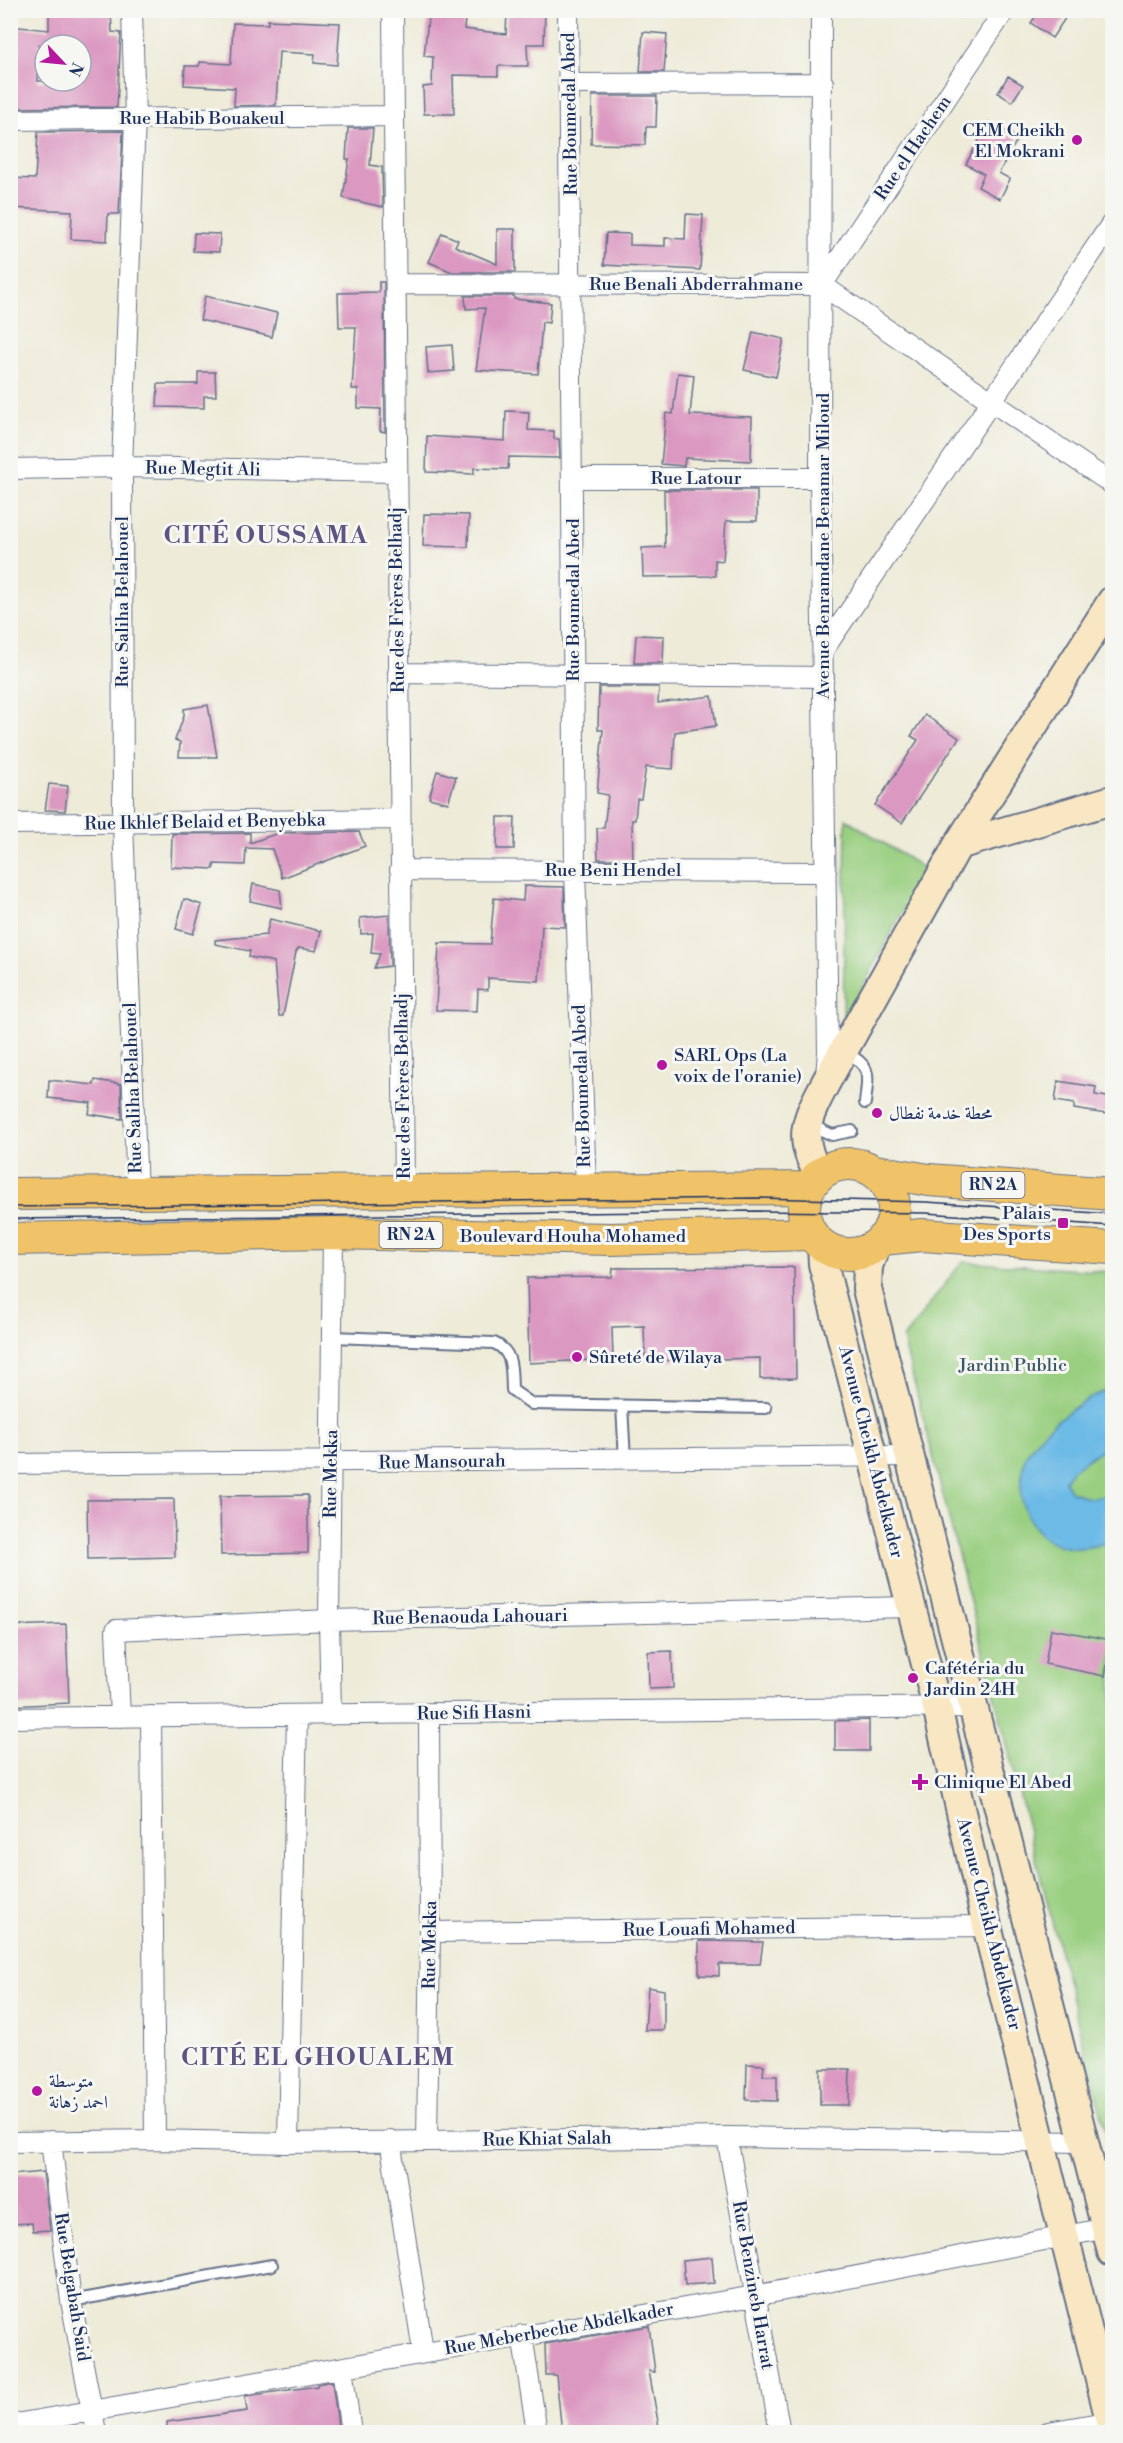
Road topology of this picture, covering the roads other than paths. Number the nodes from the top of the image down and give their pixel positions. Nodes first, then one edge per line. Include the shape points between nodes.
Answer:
1 (132, 10) edge
2 (393, 10) edge
3 (568, 10) edge
4 (821, 10) edge
5 (1005, 10) edge
6 (823, 83) junction
7 (570, 84) junction
8 (394, 117) junction
9 (135, 118) junction
10 (10, 120) edge
11 (1113, 223) edge
12 (397, 284) junction
13 (571, 284) junction
14 (822, 285) junction
15 (994, 402) junction
16 (122, 467) junction
17 (10, 469) edge
18 (396, 472) junction
19 (572, 478) junction
20 (820, 478) junction
21 (1113, 484) edge
22 (1113, 601) edge
23 (824, 649) junction
24 (398, 673) junction
25 (574, 673) junction
26 (824, 677) junction
27 (1113, 800) edge
28 (399, 819) junction
29 (123, 823) junction
30 (10, 824) edge
31 (958, 845) junction
32 (400, 870) junction
33 (575, 870) junction
34 (826, 872) junction
35 (842, 1051) junction
36 (826, 1082) junction
37 (865, 1103) dead end
38 (809, 1124) junction
39 (852, 1131) dead end
40 (875, 1171) junction
41 (814, 1181) junction
42 (404, 1190) junction
43 (586, 1190) junction
44 (10, 1194) edge
45 (137, 1194) junction
46 (1113, 1194) edge
47 (333, 1233) junction
48 (10, 1239) edge
49 (817, 1240) junction
50 (879, 1242) junction
51 (1113, 1248) edge
52 (332, 1337) junction
53 (622, 1406) junction
54 (766, 1408) dead end
55 (910, 1456) junction
56 (873, 1458) junction
57 (625, 1460) junction
58 (332, 1463) junction
59 (10, 1464) edge
60 (911, 1607) junction
61 (329, 1620) junction
62 (937, 1707) junction
63 (973, 1707) junction
64 (429, 1714) junction
65 (297, 1715) junction
66 (331, 1715) junction
67 (151, 1716) junction
68 (120, 1717) junction
69 (10, 1718) edge
70 (987, 1926) junction
71 (430, 1932) junction
72 (727, 2137) junction
73 (155, 2140) junction
74 (390, 2140) junction
75 (426, 2140) junction
76 (51, 2141) junction
77 (1043, 2141) junction
78 (10, 2142) edge
79 (1084, 2142) junction
80 (288, 2143) junction
81 (1067, 2237) junction
82 (1110, 2240) edge
83 (272, 2265) dead end
84 (754, 2296) junction
85 (71, 2301) junction
86 (522, 2335) junction
87 (423, 2351) junction
88 (342, 2368) junction
89 (92, 2410) junction
90 (1112, 2424) edge
91 (10, 2425) edge
92 (96, 2433) edge
93 (351, 2433) edge
94 (537, 2433) edge
95 (780, 2433) edge
96 (1048, 2433) edge

1 - 9 street, Rue Saliha Belahouel
2 - 8 street, Rue des Frères Belhadj
3 - 7 street, Rue Boumedal Abed
4 - 6 street, Avenue Benramdane Benamar Miloud
5 - 14 street, Rue el Hachem
6 - 7 street
6 - 14 street, Avenue Benramdane Benamar Miloud
7 - 13 street, Rue Boumedal Abed
8 - 9 street, Rue Habib Bouakeul
8 - 12 street, Rue des Frères Belhadj
9 - 10 street, Rue Habib Bouakeul
9 - 16 street, Rue Saliha Belahouel
11 - 15 street
12 - 13 street, Rue Benali Abderrahmane
12 - 18 street, Rue des Frères Belhadj
13 - 14 street, Rue Benali Abderrahmane
13 - 19 street, Rue Boumedal Abed
14 - 15 street, Rue Benali Abderrahmane
14 - 20 street, Avenue Benramdane Benamar Miloud
15 - 21 street, Rue Benali Abderrahmane
15 - 23 street
16 - 17 street, Rue Megtit Ali
16 - 18 street, Rue Megtit Ali
16 - 29 street, Rue Saliha Belahouel
18 - 24 street, Rue des Frères Belhadj
19 - 20 street, Rue Latour
19 - 25 street, Rue Boumedal Abed
20 - 23 street, Avenue Benramdane Benamar Miloud
22 - 31 main road
23 - 26 street, Avenue Benramdane Benamar Miloud
24 - 25 street
24 - 28 street, Rue des Frères Belhadj
25 - 26 street
25 - 33 street, Rue Boumedal Abed
26 - 34 street, Avenue Benramdane Benamar Miloud
27 - 31 main road
28 - 29 street, Rue Ikhlef Belaid et Benyebka
28 - 32 street, Rue des Frères Belhadj
29 - 30 street, Rue Ikhlef Belaid et Benyebka
29 - 45 street, Rue Saliha Belahouel
31 - 35 main road
32 - 33 street, Rue Beni Hendel
32 - 42 street, Rue des Frères Belhadj
33 - 34 street, Rue Beni Hendel
33 - 43 street, Rue Boumedal Abed
34 - 36 street, Avenue Benramdane Benamar Miloud
35 - 36 main road
35 - 37 lane via 863,1062
36 - 38 main road via 813,1106
38 - 39 lane via 832,1135
38 - 41 main road via 806,1151
40 - 41 main road via 850,1163 839,1164
40 - 46 main road, RN 2A via 929,1180
40 - 50 main road via 889,1188 893,1201 892,1222
41 - 43 main road
41 - 49 main road via 804,1213
42 - 43 main road
42 - 45 main road
44 - 45 main road
47 - 48 main road, Boulevard Houha Mohamed / RN 2A
47 - 49 main road, Boulevard Houha Mohamed / RN 2A
47 - 52 street, Rue Mekka
49 - 50 main road via 835,1252 849,1254
49 - 56 main road, Avenue Cheikh Abdelkader
50 - 51 main road via 922,1235
50 - 55 main road, Avenue Cheikh Abdelkader via 868,1266 867,1289
52 - 53 lane via 494,1343 505,1348 510,1357 513,1390 527,1402
52 - 58 street, Rue Mekka
53 - 54 lane
53 - 57 lane
55 - 56 street, Rue Mansourah
55 - 63 main road, Avenue Cheikh Abdelkader
56 - 57 street, Rue Mansourah
56 - 60 main road, Avenue Cheikh Abdelkader
57 - 58 street, Rue Mansourah
58 - 59 street, Rue Mansourah
58 - 61 street, Rue Mekka
60 - 61 street, Rue Benaouda Lahouari
60 - 62 main road, Avenue Cheikh Abdelkader
61 - 66 street, Rue Mekka
61 - 68 street, Rue Benaouda Lahouari via 116,1630
62 - 63 street, Rue Sifi Hasni
62 - 64 street, Rue Sifi Hasni
62 - 70 main road, Avenue Cheikh Abdelkader
63 - 79 main road, Avenue Cheikh Abdelkader
64 - 66 street, Rue Sifi Hasni
64 - 71 street, Rue Mekka
65 - 66 street, Rue Sifi Hasni
65 - 67 street, Rue Sifi Hasni
65 - 80 street
67 - 68 street, Rue Sifi Hasni
67 - 73 street
68 - 69 street, Rue Sifi Hasni
70 - 71 street, Rue Louafi Mohamed
70 - 77 main road, Avenue Cheikh Abdelkader
71 - 75 street, Rue Mekka
72 - 75 street, Rue Khiat Salah
72 - 77 street, Rue Khiat Salah
72 - 84 street, Rue Benzineb Harrat
73 - 76 street, Rue Khiat Salah
73 - 80 street, Rue Khiat Salah
74 - 75 street, Rue Khiat Salah
74 - 80 street, Rue Khiat Salah
74 - 87 street
76 - 78 street, Rue Khiat Salah
76 - 85 street, Rue Belgabah Said
77 - 79 street, Rue Khiat Salah
77 - 81 main road, Avenue Cheikh Abdelkader
79 - 82 main road, Avenue Cheikh Abdelkader
81 - 82 street, Rue Meberbeche Abdelkader
81 - 84 street, Rue Meberbeche Abdelkader
81 - 90 main road, Avenue Cheikh Abdelkader
83 - 85 lane
84 - 86 street, Rue Meberbeche Abdelkader
84 - 95 street, Rue Benzineb Harrat
85 - 89 street, Rue Belgabah Said
86 - 87 street, Rue Meberbeche Abdelkader
86 - 94 street
87 - 88 street, Rue Meberbeche Abdelkader
88 - 89 street, Rue Meberbeche Abdelkader
88 - 93 street
89 - 91 street, Rue Meberbeche Abdelkader
89 - 92 street, Rue Belgabah Said
90 - 96 street

